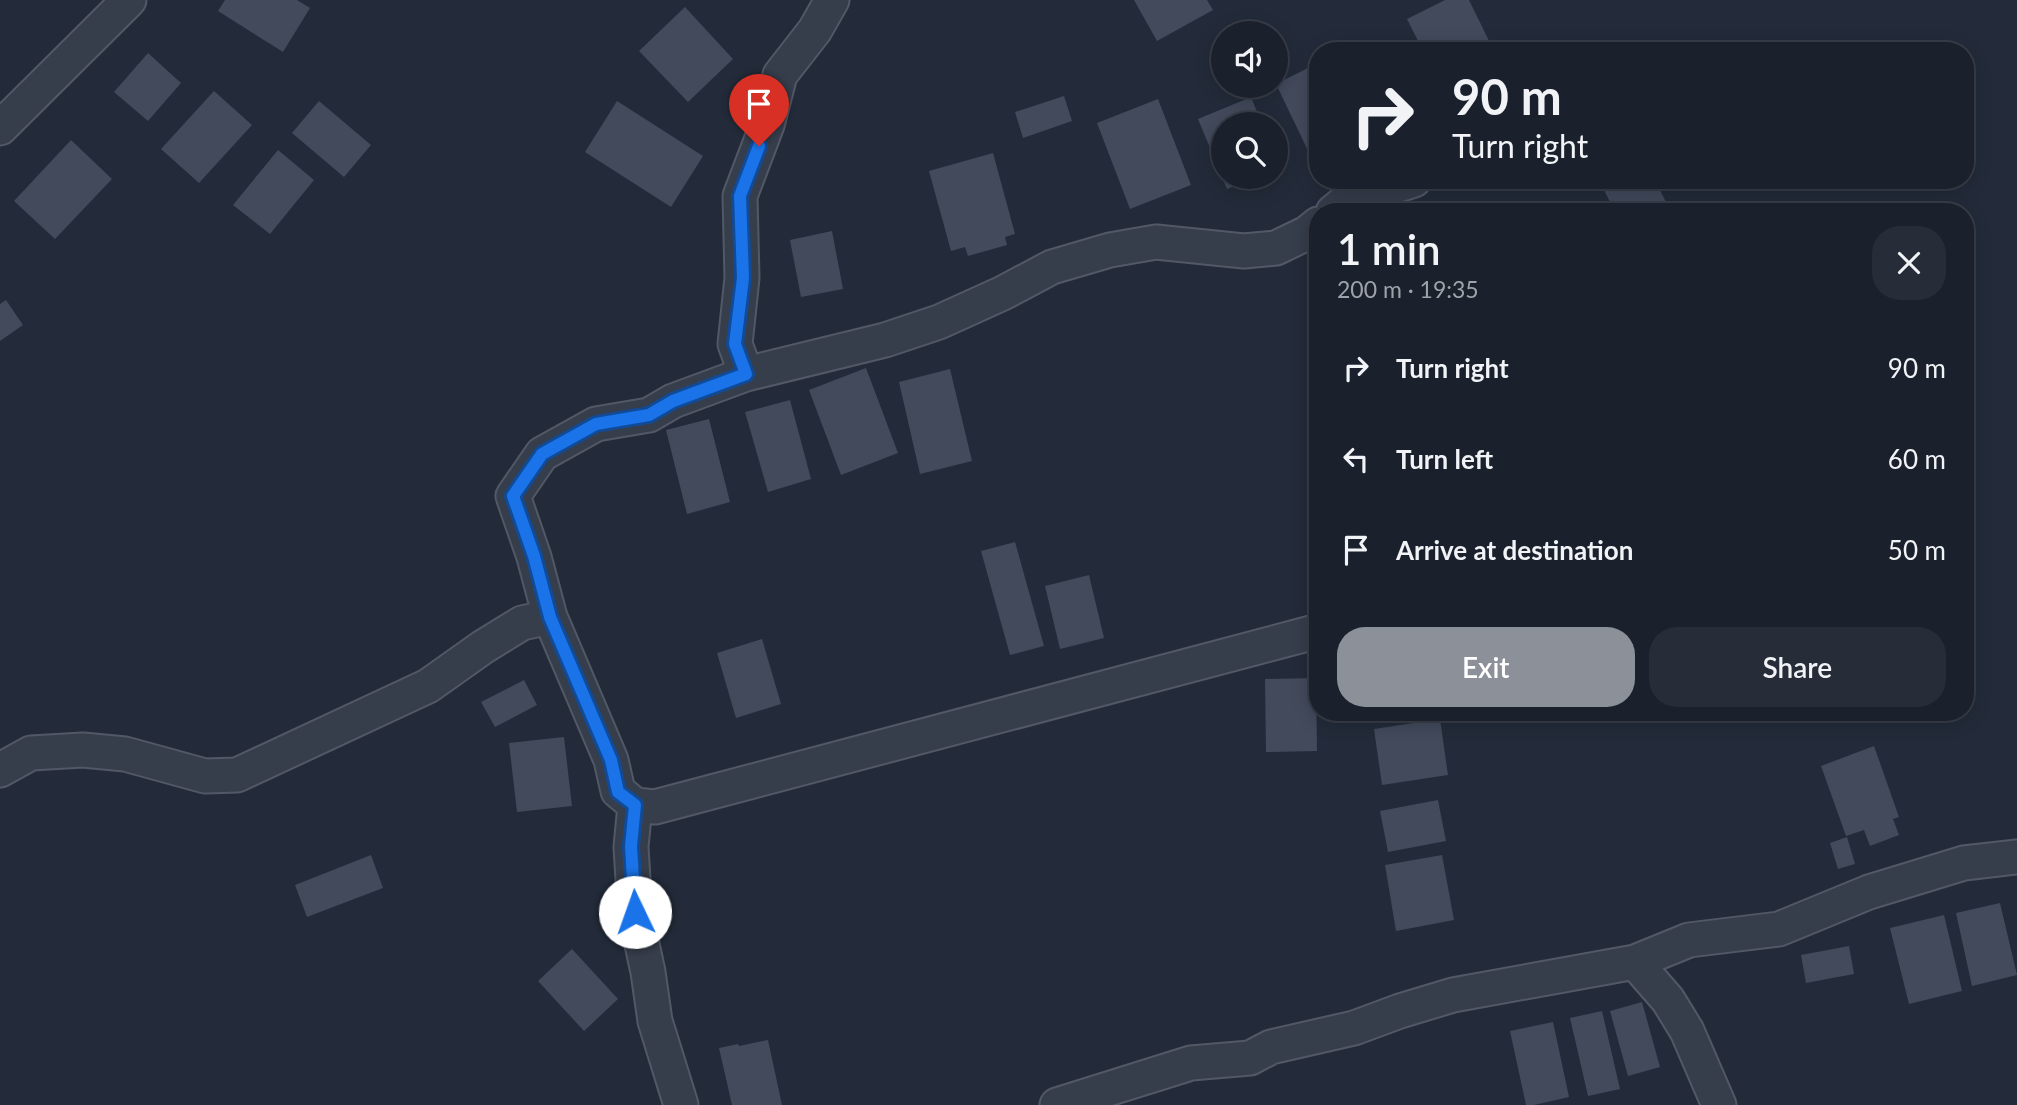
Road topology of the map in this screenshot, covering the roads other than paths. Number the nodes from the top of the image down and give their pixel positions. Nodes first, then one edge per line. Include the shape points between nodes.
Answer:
1 (129, 0) edge
2 (832, 0) edge
3 (0, 128) edge
4 (1385, 189) edge
5 (1344, 203) edge
6 (1309, 231) edge
7 (746, 374) junction
8 (550, 617) junction
9 (1309, 634) edge
10 (0, 770) edge
11 (635, 805) junction
12 (2017, 857) edge
13 (1635, 962) junction
14 (681, 1105) edge
15 (1056, 1105) edge
16 (1719, 1105) edge

1 - 3 street
2 - 7 street via 780,75 740,196 743,278 735,344
4 - 5 street
6 - 7 street via 1276,248 1244,251 1156,242 1110,250 1052,267 939,322
7 - 8 street via 673,401 649,415 596,424 542,454 513,496
8 - 10 street via 522,623 428,686 237,775 205,776 125,754 83,750 31,753
8 - 11 street via 611,760 618,792
9 - 11 street via 655,807
11 - 14 street via 631,846 635,912 655,1021
12 - 13 street via 1964,863 1869,892 1779,929 1689,940
13 - 15 street via 1453,995 1354,1028 1272,1047 1250,1058 1191,1063
13 - 16 street via 1687,1031

